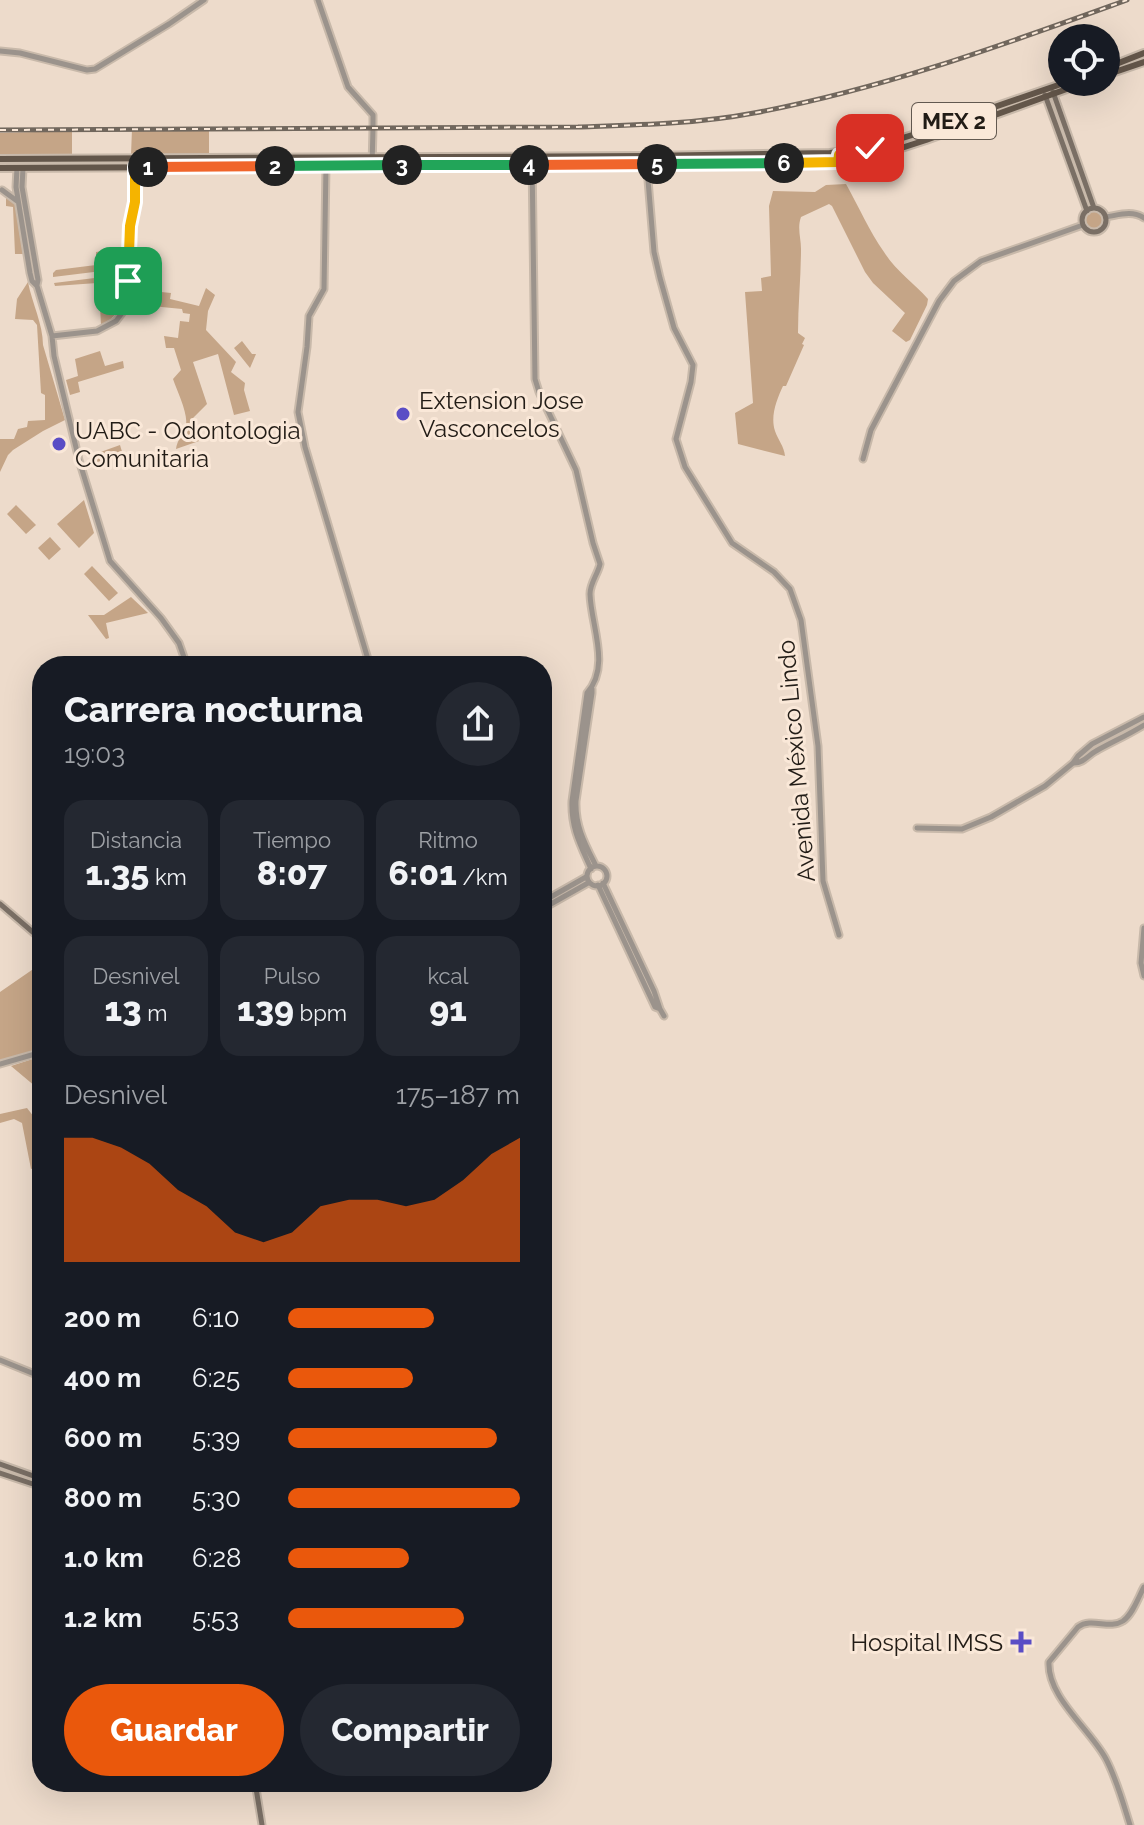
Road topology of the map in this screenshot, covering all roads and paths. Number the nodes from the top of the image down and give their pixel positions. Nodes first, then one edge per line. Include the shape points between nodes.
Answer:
1 (204, 0) edge
2 (318, 0) edge
3 (0, 51) edge
4 (1144, 53) edge
5 (1120, 62) edge
6 (1144, 62) edge
7 (1120, 70) edge
8 (1048, 92) joint
9 (1049, 96) edge
10 (864, 149) junction
11 (0, 159) edge
12 (646, 160) junction
13 (532, 161) junction
14 (202, 162) junction
15 (372, 162) junction
16 (838, 162) junction
17 (326, 166) junction
18 (135, 167) junction
19 (0, 168) edge
20 (20, 168) junction
21 (2, 190) edge
22 (18, 201) junction
23 (1090, 210) junction
24 (1106, 217) junction
25 (1144, 218) edge
26 (1083, 225) junction
27 (37, 286) junction
28 (52, 336) junction
29 (863, 459) dead end
30 (184, 656) edge
31 (367, 656) edge
32 (1144, 717) edge
33 (1144, 725) edge
34 (1073, 763) junction
35 (917, 828) dead end
36 (593, 868) junction
37 (587, 880) junction
38 (600, 884) junction
39 (552, 897) edge
40 (552, 903) edge
41 (0, 904) edge
42 (1144, 928) edge
43 (32, 931) edge
44 (839, 935) dead end
45 (1144, 976) edge
46 (664, 1016) dead end
47 (32, 1055) edge
48 (0, 1064) edge
49 (0, 1360) edge
50 (32, 1373) edge
51 (0, 1464) edge
52 (0, 1473) edge
53 (32, 1475) edge
54 (32, 1484) edge
55 (1144, 1587) edge
56 (257, 1792) edge
57 (262, 1825) edge
58 (1130, 1825) edge

1 - 3 street via 95,69
2 - 15 street via 348,87 373,115
4 - 5 main road
6 - 7 main road
8 - 10 main road, MEX 2
8 - 16 main road, MEX 2 via 926,140
9 - 23 main road
10 - 12 main road, MEX 2
10 - 16 main road via 839,155
11 - 14 main road, MEX 2
12 - 13 main road, MEX 2
12 - 16 main road, MEX 2
12 - 44 street, Avenida México Lindo via 654,252 674,328 693,365 676,439 685,467 732,543 790,589 801,620 818,746 823,881
13 - 15 main road, MEX 2
13 - 36 street via 535,379 576,470 600,564 590,591 600,660 571,819
14 - 15 main road, MEX 2
14 - 17 main road, MEX 2
14 - 18 main road, MEX 2
15 - 17 main road, MEX 2
17 - 31 street via 324,289 309,316 298,412
18 - 20 main road, MEX 2
18 - 28 street via 125,309 97,331
19 - 20 main road, MEX 2
20 - 22 street
20 - 27 street
21 - 22 street
22 - 27 street
23 - 24 main road
23 - 26 main road via 1082,217
24 - 25 street via 1130,213
24 - 26 main road via 1099,232
26 - 29 street via 981,261 954,281 871,430
27 - 28 street
28 - 30 street via 79,460 110,561 161,618
32 - 34 street via 1092,744
33 - 34 street
34 - 35 street via 1045,786 973,826
36 - 37 street
36 - 38 street via 607,871
37 - 38 street
37 - 39 street
37 - 40 street
38 - 46 street
41 - 43 main road
42 - 45 street
47 - 48 street
49 - 50 street
51 - 53 main road
52 - 54 main road
55 - 58 street via 1122,1622 1084,1623 1048,1667 1064,1703 1105,1758
56 - 57 main road

